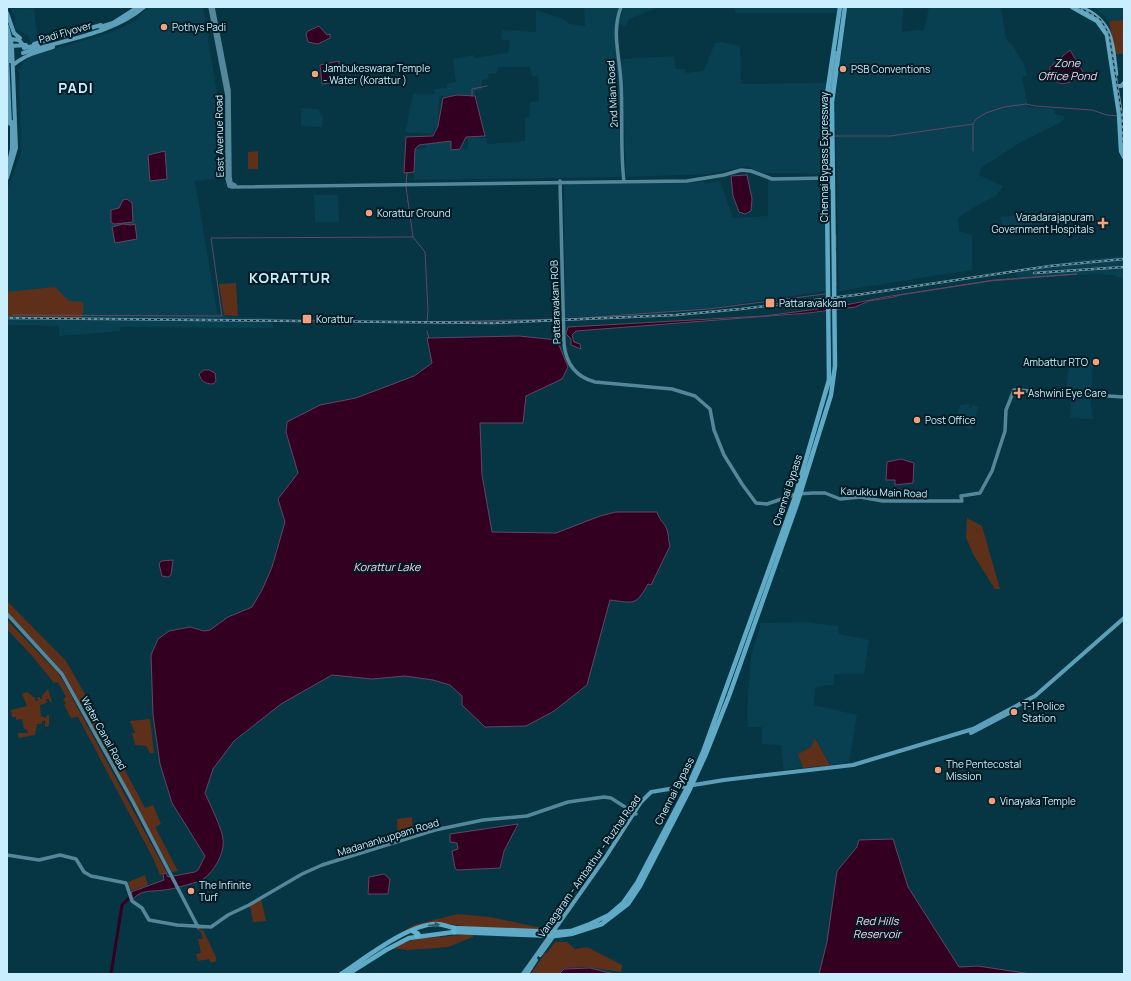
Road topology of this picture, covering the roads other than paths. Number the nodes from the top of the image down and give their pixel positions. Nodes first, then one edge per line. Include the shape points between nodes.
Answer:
1 (138, 7) edge
2 (144, 7) edge
3 (212, 7) edge
4 (621, 7) edge
5 (842, 7) edge
6 (1072, 7) edge
7 (1080, 7) edge
8 (7, 12) edge
9 (7, 17) edge
10 (9, 26) edge
11 (110, 26) junction
12 (105, 28) junction
13 (16, 39) junction
14 (7, 40) edge
15 (35, 44) junction
16 (29, 45) junction
17 (12, 46) junction
18 (24, 48) junction
19 (37, 51) junction
20 (24, 53) junction
21 (7, 57) edge
22 (19, 58) junction
23 (13, 65) junction
24 (1124, 83) edge
25 (1117, 85) junction
26 (1121, 116) junction
27 (12, 132) junction
28 (16, 138) junction
29 (1124, 154) edge
30 (1124, 157) edge
31 (7, 170) edge
32 (831, 177) junction
33 (7, 178) edge
34 (623, 181) junction
35 (561, 182) junction
36 (831, 187) junction
37 (831, 316) junction
38 (1124, 397) edge
39 (801, 491) junction
40 (7, 614) edge
41 (7, 617) edge
42 (1124, 619) edge
43 (73, 695) junction
44 (746, 779) junction
45 (635, 813) junction
46 (624, 831) junction
47 (7, 855) edge
48 (169, 873) junction
49 (195, 927) junction
50 (454, 930) junction
51 (413, 931) junction
52 (417, 936) junction
53 (341, 974) edge
54 (348, 974) edge
55 (523, 974) edge
56 (527, 974) edge

1 - 11 main road
2 - 11 main road via 135,15
3 - 35 main road, East Avenue Road via 227,96 229,186
4 - 34 main road, 2nd Mian Road via 617,16 616,41 621,68
5 - 32 main road via 829,97
5 - 37 highway, Chennai Bypass Expressway via 832,102 834,284
5 - 37 highway, Chennai Bypass Expressway via 826,102 828,284
6 - 25 highway via 1093,17 1105,30
7 - 25 highway via 1098,17 1108,29
8 - 10 main road
9 - 13 main road
10 - 16 main road via 16,36
10 - 17 main road
11 - 12 main road, Padi Flyover
11 - 15 main road via 106,24
11 - 19 main road via 108,30
12 - 18 main road, Padi Flyover
12 - 20 main road, Padi Flyover
13 - 14 main road
13 - 18 main road via 22,42
14 - 27 main road via 11,68
15 - 16 main road
15 - 19 main road
16 - 17 main road
17 - 23 main road
18 - 20 main road
19 - 23 main road
20 - 22 main road, Padi Flyover
21 - 22 main road
21 - 27 main road
22 - 28 main road via 15,75 18,131
23 - 28 main road
24 - 25 main road via 1121,86
25 - 26 highway
26 - 29 highway
26 - 30 highway via 1121,151
27 - 31 main road via 12,149
28 - 33 main road via 15,156
32 - 34 main road via 769,178 743,170 697,180
32 - 36 main road
34 - 35 main road
35 - 39 main road, Pattaravakam ROB via 564,350 574,370 584,378 600,383 656,387 695,396 710,409 714,430 724,455 754,501 767,504
36 - 36 main road via 834,189 834,283 827,284 826,189
36 - 37 highway
37 - 39 highway, Chennai Bypass via 829,395
38 - 39 main road, Karukku Main Road via 1014,390 1006,410 1005,430 992,471 979,493 961,496 962,500 883,501 860,497 840,499 825,493
39 - 50 highway, Chennai Bypass via 728,696 692,782 623,904 582,930 535,933
40 - 43 main road, Water Canal Road via 61,672
41 - 43 main road, Water Canal Road via 58,672
42 - 44 main road via 1035,696 973,729 852,764
42 - 44 main road via 1038,696 973,732 853,767
43 - 48 main road, Water Canal Road
43 - 48 main road, Water Canal Road
44 - 45 main road via 653,793
44 - 45 main road, Vanagaram - Ambathur - Puzhal Road via 651,792
45 - 46 main road, Vanagaram - Ambathur - Puzhal Road
45 - 49 main road, Madanankuppam Road via 611,798 595,798 562,804 527,816 483,820 430,831 322,865 228,915 216,925
46 - 55 main road, Vanagaram - Ambathur - Puzhal Road
46 - 56 main road
47 - 49 main road via 39,860 60,856 71,857 78,860 84,872 91,876 126,883 132,900 142,908 149,920
48 - 49 main road
51 -> 50 highway, Chennai Bypass via 437,924
50 - 52 highway, Chennai Bypass
51 - 52 highway via 418,934
51 - 53 highway, Chennai Bypass via 400,936
52 - 54 highway, Chennai Bypass via 402,941

